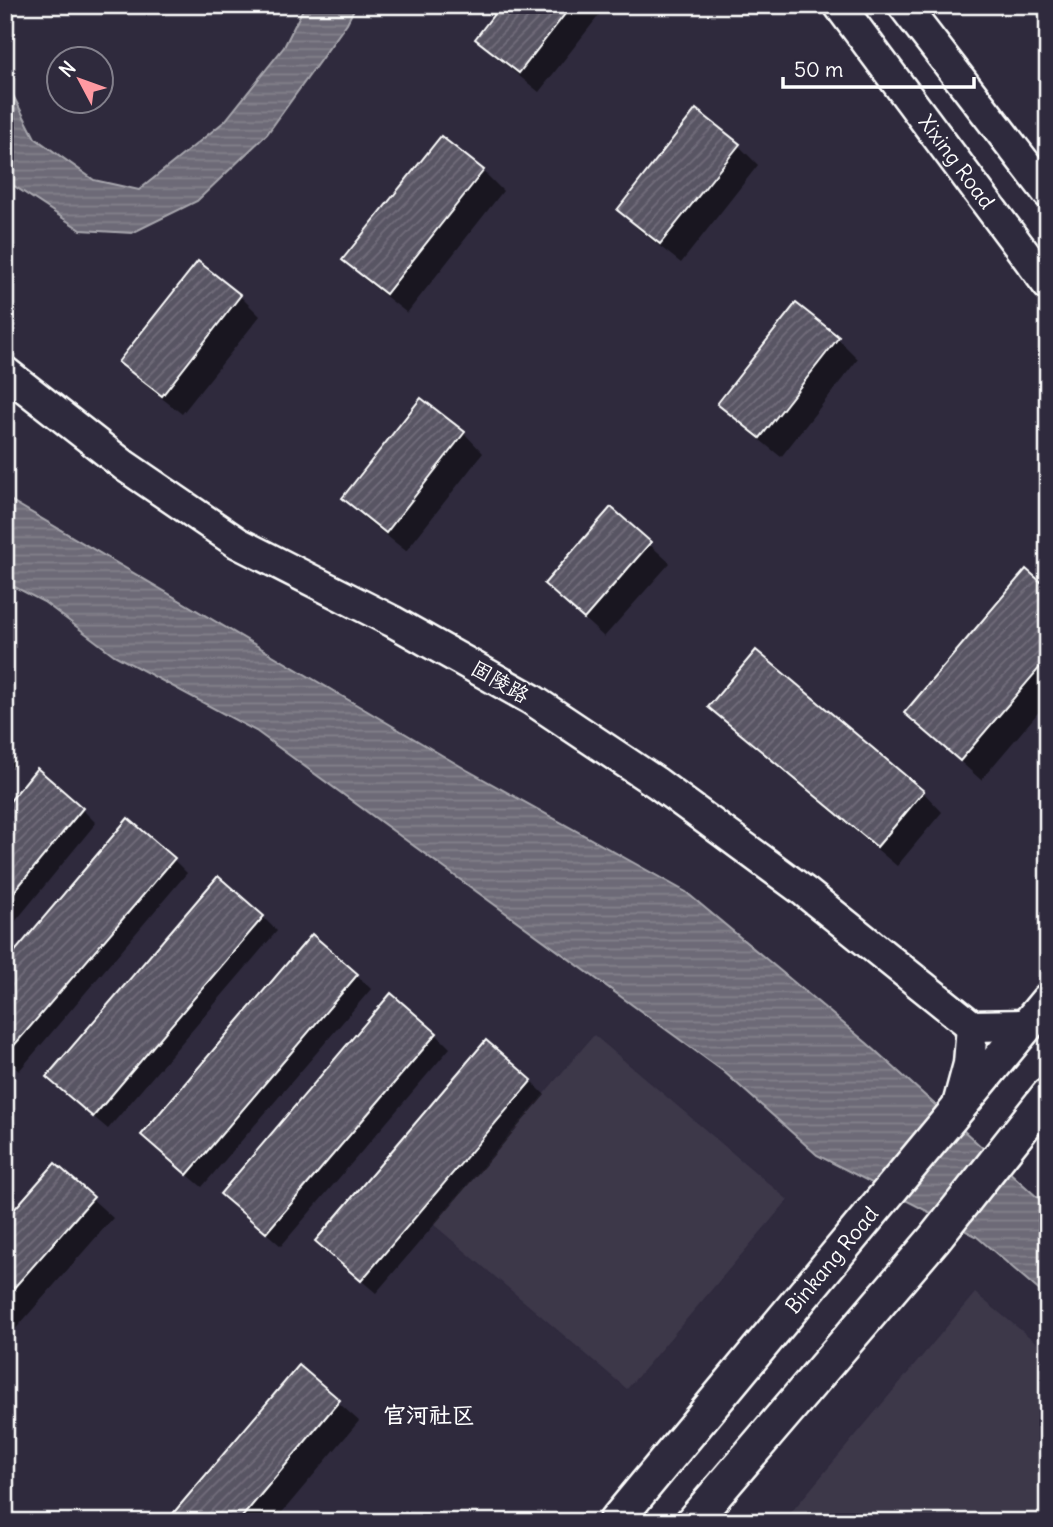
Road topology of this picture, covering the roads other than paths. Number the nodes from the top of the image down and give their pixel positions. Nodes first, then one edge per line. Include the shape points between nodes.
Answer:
1 (839, 5) edge
2 (903, 5) edge
3 (1048, 193) edge
4 (1048, 285) edge
5 (5, 372) edge
6 (1048, 1000) edge
7 (1026, 1025) junction
8 (972, 1026) junction
9 (1048, 1095) edge
10 (958, 1105) junction
11 (615, 1522) edge
12 (692, 1522) edge

1 - 4 street, Xixing Road
2 - 3 street
5 - 8 street, 固陵路 via 125,466 238,542 393,621 531,699 657,783 805,892
6 - 7 main road, Binkang Road
7 - 8 street
7 - 10 main road, Binkang Road
8 - 10 street via 969,1064
9 - 12 main road via 934,1239
10 - 11 main road, Binkang Road

